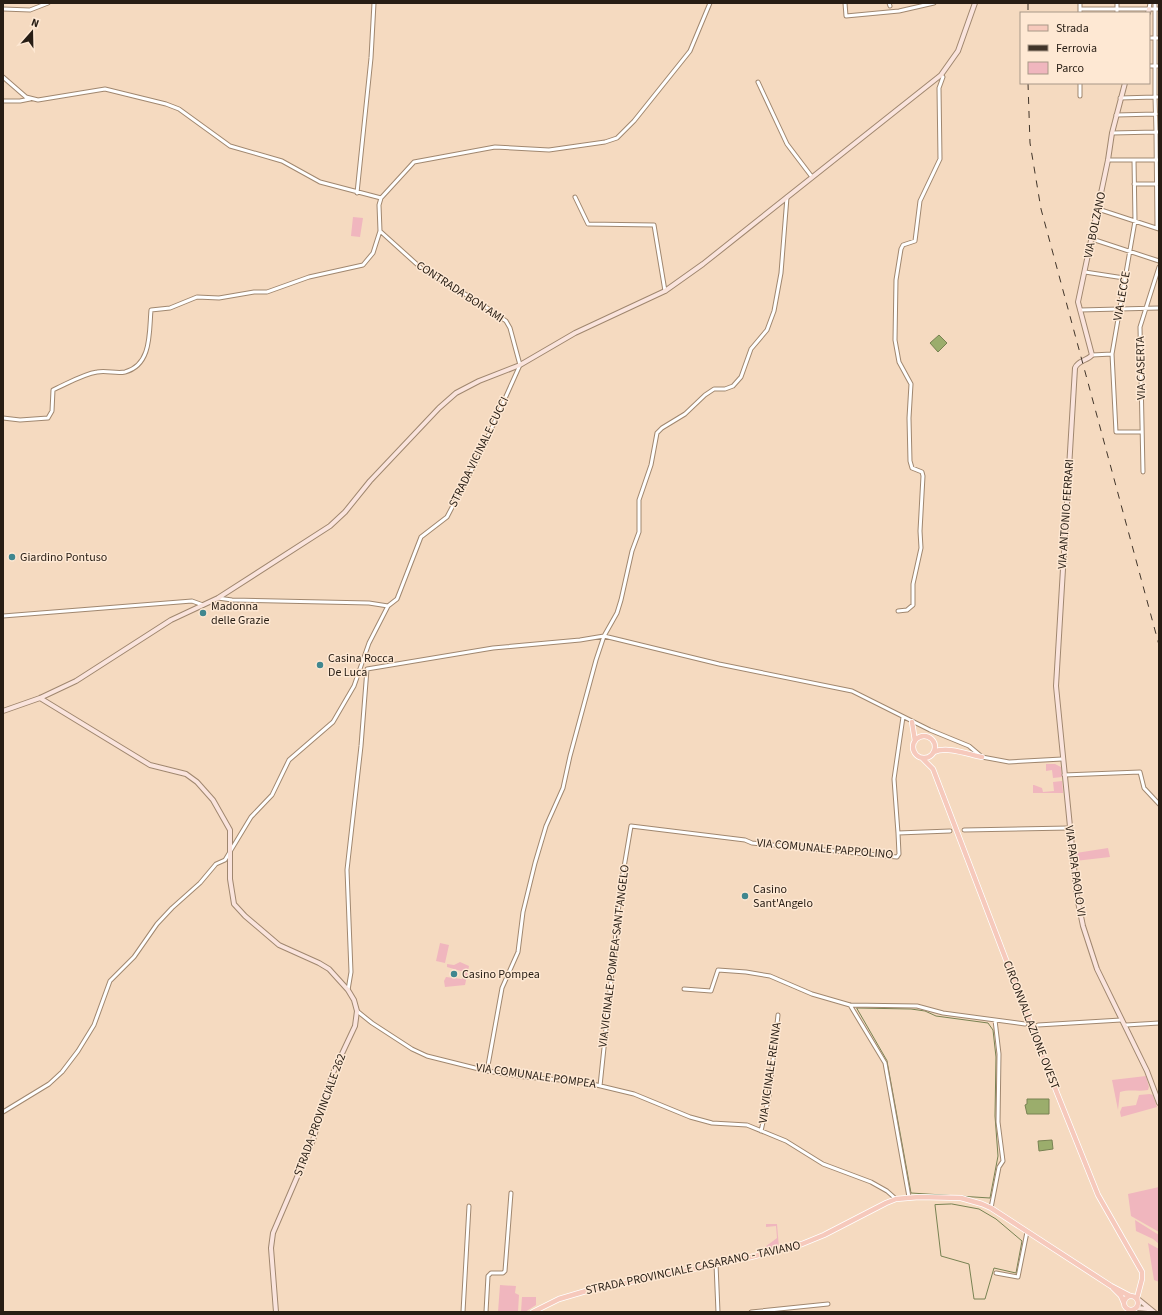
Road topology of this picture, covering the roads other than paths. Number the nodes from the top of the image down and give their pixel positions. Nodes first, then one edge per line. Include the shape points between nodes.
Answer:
1 (48, 3) edge
2 (374, 3) edge
3 (710, 3) edge
4 (845, 3) edge
5 (932, 3) edge
6 (975, 3) edge
7 (1080, 3) edge
8 (1117, 3) edge
9 (1150, 3) edge
10 (1155, 3) edge
11 (3, 9) edge
12 (1157, 9) edge
13 (1080, 11) edge
14 (1117, 11) edge
15 (1148, 11) edge
16 (1150, 38) edge
17 (1154, 38) junction
18 (1159, 38) edge
19 (1150, 66) edge
20 (1155, 66) junction
21 (1159, 66) edge
22 (942, 75) junction
23 (3, 77) edge
24 (758, 82) dead end
25 (1080, 84) edge
26 (1125, 84) edge
27 (1080, 96) dead end
28 (1157, 97) edge
29 (1120, 98) junction
30 (30, 99) junction
31 (3, 101) edge
32 (1156, 114) junction
33 (1116, 115) junction
34 (1157, 132) edge
35 (1112, 133) junction
36 (1108, 160) junction
37 (1134, 160) junction
38 (1158, 160) edge
39 (812, 177) junction
40 (1134, 184) junction
41 (1158, 184) edge
42 (357, 193) junction
43 (575, 197) dead end
44 (787, 197) junction
45 (380, 198) junction
46 (1098, 209) junction
47 (1158, 212) edge
48 (1135, 221) junction
49 (1158, 228) edge
50 (380, 231) junction
51 (1092, 239) junction
52 (1129, 251) junction
53 (1159, 261) edge
54 (1159, 267) edge
55 (1085, 272) junction
56 (1124, 278) junction
57 (665, 290) junction
58 (1146, 308) junction
59 (1159, 308) edge
60 (1119, 309) junction
61 (1080, 310) junction
62 (1112, 354) junction
63 (1092, 355) junction
64 (520, 365) junction
65 (3, 418) edge
66 (1141, 432) junction
67 (1143, 472) dead end
68 (218, 598) junction
69 (203, 605) junction
70 (388, 606) junction
71 (898, 611) dead end
72 (3, 616) edge
73 (604, 636) junction
74 (1056, 671) joint
75 (40, 698) junction
76 (3, 711) edge
77 (903, 717) junction
78 (912, 722) junction
79 (913, 729) junction
80 (921, 736) junction
81 (915, 741) junction
82 (935, 744) junction
83 (947, 750) junction
84 (932, 754) junction
85 (982, 757) junction
86 (922, 758) junction
87 (1062, 759) junction
88 (933, 768) junction
89 (1064, 775) junction
90 (1159, 804) edge
91 (631, 826) joint
92 (1069, 828) junction
93 (964, 830) dead end
94 (950, 831) dead end
95 (898, 833) junction
96 (230, 852) junction
97 (684, 989) dead end
98 (348, 990) junction
99 (850, 1005) junction
100 (357, 1011) junction
101 (778, 1015) dead end
102 (994, 1020) junction
103 (1121, 1020) junction
104 (1159, 1023) edge
105 (1025, 1024) dead end
106 (1038, 1025) dead end
107 (1126, 1026) junction
108 (487, 1071) junction
109 (600, 1086) junction
110 (1159, 1103) edge
111 (3, 1112) edge
112 (761, 1131) junction
113 (511, 1193) dead end
114 (909, 1197) junction
115 (896, 1199) junction
116 (469, 1206) dead end
117 (991, 1208) junction
118 (1027, 1232) junction
119 (716, 1264) junction
120 (996, 1272) dead end
121 (1111, 1286) junction
122 (1134, 1297) junction
123 (828, 1304) dead end
124 (1124, 1305) junction
125 (1149, 1309) junction
126 (1135, 1310) edge
127 (276, 1312) edge
128 (463, 1312) edge
129 (486, 1312) edge
130 (533, 1312) edge
131 (718, 1312) edge
132 (750, 1312) edge
133 (1127, 1312) edge
134 (1154, 1312) edge

1 - 11 street via 30,10
2 - 42 street
3 - 45 street via 690,51 634,121 617,138 550,150 495,147 414,162
4 - 5 street via 846,16 899,11
6 - 22 street via 958,51
7 - 13 street
8 - 14 street
9 - 15 street
10 - 12 street
12 - 15 street
12 - 17 street
13 - 14 street
14 - 15 street
16 - 17 street
17 - 18 street
17 - 20 street
19 - 20 street
20 - 21 street
20 - 28 street
22 - 39 street
22 - 71 street via 940,159 920,201 915,241 903,245 901,249 896,280 896,353 911,384 910,461 912,468 922,472 923,476 921,548 913,584 913,605 907,610
23 - 30 street
24 - 39 street via 787,144
25 - 27 street
26 - 29 street, VIA BOLZANO
28 - 29 street
28 - 32 street
29 - 33 street, VIA BOLZANO
30 - 31 street
30 - 42 street via 46,99 105,89 166,104 179,109 230,146 282,161 320,182
32 - 33 street
32 - 34 street
33 - 35 street, VIA BOLZANO
34 - 35 street
34 - 38 street
35 - 36 street, VIA BOLZANO
36 - 37 street
36 - 46 street, VIA BOLZANO
37 - 38 street
37 - 40 street, VIA LECCE
38 - 41 street
39 - 44 street
40 - 41 street
40 - 48 street, VIA LECCE
41 - 47 street
42 - 45 street
43 - 57 street via 588,224 654,225
44 - 57 street via 703,264
44 - 73 street via 781,273 774,311 767,330 751,349 741,377 733,386 714,390 705,395 685,414 657,433 651,465 639,500 639,532 627,571 622,600
45 - 50 street
46 - 48 street
46 - 51 street, VIA BOLZANO
47 - 49 street
48 - 49 street
48 - 52 street, VIA LECCE
50 - 64 street, CONTRADA BON AMI via 421,268 506,321
50 - 65 street via 373,253 363,265 309,277 267,292 219,298 197,297 170,308 151,310 148,348 144,358 131,369 120,372 97,372 57,388 54,390 52,411 48,418
51 - 52 street
51 - 55 street, VIA BOLZANO
52 - 53 street
52 - 56 street, VIA LECCE
54 - 58 street, VIA CASERTA
55 - 56 street
55 - 61 street, VIA BOLZANO via 1078,302
56 - 60 street, VIA LECCE
57 - 64 street via 575,333
58 - 59 street
58 - 60 street
58 - 66 street, VIA CASERTA via 1140,327
60 - 61 street
60 - 62 street, VIA LECCE
61 - 63 street, VIA BOLZANO
62 - 63 street
62 - 66 street, VIA LECCE via 1116,432
63 - 74 street, VIA ANTONIO FERRARI via 1075,368
64 - 68 street via 456,393 439,408 330,526
64 - 70 street, STRADA VICINALE CUCCI via 481,452 447,517 421,537 397,599
66 - 67 street, VIA CASERTA
68 - 69 street
68 - 70 street
69 - 72 street via 192,601
69 - 75 street via 171,620 76,681
70 - 96 street, STRADA VICINALE CUCCI via 370,643 354,686 333,722 289,760 272,795 251,817
73 - 77 street via 720,664 852,690
73 - 98 street via 494,648 366,669 348,870 351,972
73 - 108 street via 583,706 563,788 546,826 535,863 523,912 518,952 502,988
74 - 87 street, VIA PAPA PAOLO VI
75 - 76 street
75 - 96 street via 150,765 186,774 197,782 213,800 230,830
77 - 78 street
77 - 95 street via 894,779
78 - 79 main road
78 - 85 street via 969,746
79 - 80 main road
79 - 81 main road
80 - 81 main road
80 - 82 main road via 928,736
81 - 86 main road via 914,751
82 - 83 main road
82 - 84 main road
83 - 84 main road via 941,749
83 - 85 main road
84 - 86 main road
84 - 88 main road
85 - 87 street via 1009,762
86 - 88 main road, CIRCONVALLAZIONE OVEST
87 - 89 street, VIA PAPA PAOLO VI
88 - 122 main road, CIRCONVALLAZIONE OVEST via 1098,1195 1142,1272 1139,1290
89 - 90 street via 1140,772 1144,788
89 - 92 street, VIA PAPA PAOLO VI
91 - 95 street, VIA COMUNALE PAPPOLINO via 752,843 897,857
91 - 109 street, VIA VICINALE POMPEA-SANT'ANGELO via 621,885
92 - 93 street
92 - 103 street, VIA PAPA PAOLO VI via 1078,906 1083,926 1097,969
94 - 95 street, VIA COMUNALE PAPPOLINO
96 - 98 street via 234,904 279,945 329,969
96 - 111 street, STRADA VICINALE CUCCI via 225,860 216,864 157,924 134,957 110,981 94,1025 62,1072 50,1084
97 - 99 street via 711,991 718,970 746,972 770,976 812,994
98 - 100 street
99 - 102 street via 918,1006 942,1013
99 - 114 street via 885,1063
100 - 108 street, VIA COMUNALE POMPEA via 417,1052
100 - 127 street, STRADA PROVINCIALE 262 via 356,1026 332,1075 313,1140 273,1233 271,1248
101 - 112 street, VIA VICINALE RENNA via 768,1102
102 - 105 street
102 - 117 street via 999,1054 998,1122 1003,1161 999,1167
103 - 106 street
103 - 107 street, VIA PAPA PAOLO VI
104 - 107 street
107 - 110 street, VIA PAPA PAOLO VI
108 - 109 street, VIA COMUNALE POMPEA
109 - 112 street, VIA COMUNALE POMPEA via 634,1094 690,1117 712,1123 748,1125
112 - 115 street, VIA COMUNALE POMPEA via 786,1141 823,1164 871,1182
113 - 129 street via 505,1271 491,1273 488,1276
114 - 115 main road, STRADA PROVINCIALE CASARANO - TAVIANO
114 - 117 main road, STRADA PROVINCIALE CASARANO - TAVIANO via 961,1198
115 - 119 main road, STRADA PROVINCIALE CASARANO - TAVIANO via 814,1240
116 - 128 street
117 - 118 main road, STRADA PROVINCIALE CASARANO - TAVIANO
118 - 120 street via 1018,1277
118 - 121 main road, STRADA PROVINCIALE CASARANO - TAVIANO
119 - 130 main road, STRADA PROVINCIALE CASARANO - TAVIANO via 586,1291 559,1299
119 - 131 street
121 - 122 main road, STRADA PROVINCIALE CASARANO - TAVIANO
121 - 124 main road
122 - 124 main road via 1126,1298
122 - 125 street
122 - 126 main road, CIRCONVALLAZIONE OVEST
123 - 132 street
124 - 126 main road via 1128,1310
124 - 133 main road
125 - 126 street
125 - 134 street

